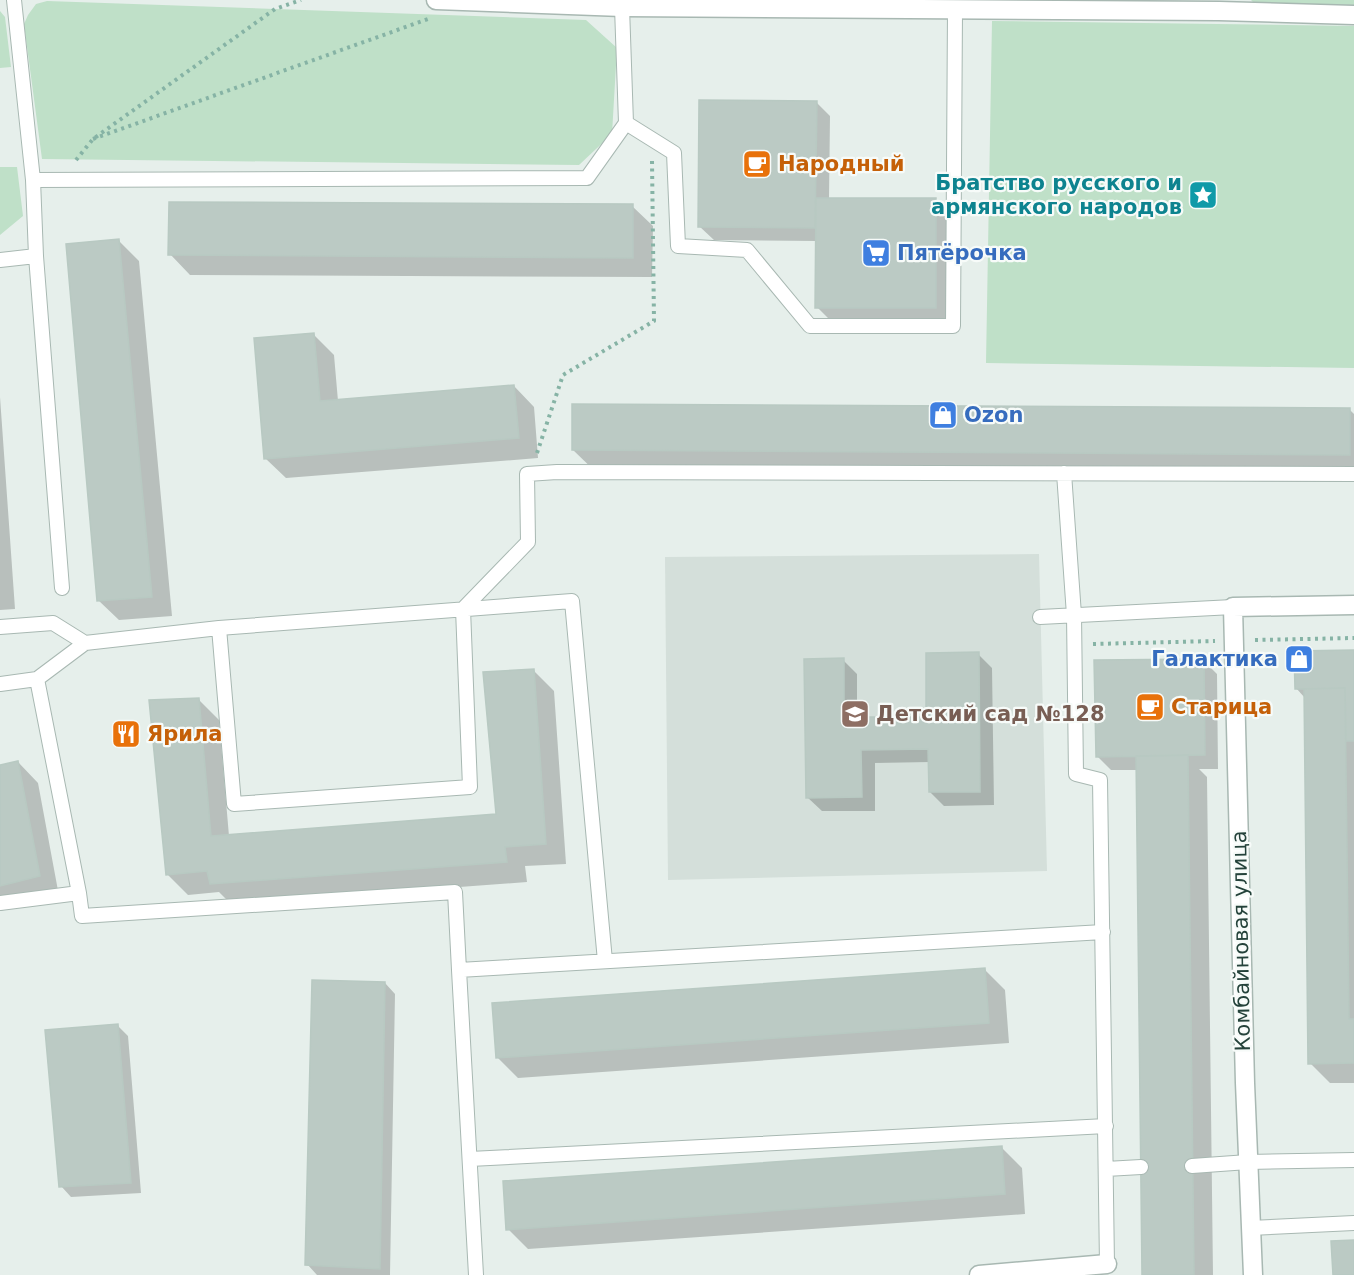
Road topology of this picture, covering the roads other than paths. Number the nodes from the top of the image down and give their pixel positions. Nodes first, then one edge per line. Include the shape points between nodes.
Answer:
1 (14, 0) edge
2 (436, 0) edge
3 (1219, 6) edge
4 (622, 7) junction
5 (955, 10) junction
6 (1354, 15) edge
7 (626, 123) junction
8 (33, 180) junction
9 (36, 256) junction
10 (0, 260) edge
11 (1064, 473) junction
12 (1354, 474) edge
13 (62, 588) dead end
14 (1354, 605) edge
15 (1233, 607) junction
16 (462, 609) junction
17 (1074, 615) junction
18 (1040, 617) dead end
19 (0, 627) edge
20 (219, 628) junction
21 (86, 643) junction
22 (37, 679) junction
23 (0, 684) edge
24 (79, 893) junction
25 (0, 903) edge
26 (1103, 933) junction
27 (605, 961) junction
28 (459, 970) junction
29 (1106, 1126) junction
30 (470, 1159) junction
31 (1354, 1160) edge
32 (1248, 1162) junction
33 (1192, 1166) dead end
34 (1141, 1167) dead end
35 (1106, 1169) junction
36 (1354, 1223) edge
37 (1250, 1228) junction
38 (1107, 1263) joint
39 (476, 1275) edge
40 (979, 1275) edge
41 (1253, 1275) edge

1 - 8 lane
2 - 4 street
3 - 5 street
3 - 6 street
4 - 5 street
4 - 7 lane
5 - 7 lane via 953,326 810,326 747,250 678,246 674,153
7 - 8 lane via 587,178
8 - 9 lane
9 - 10 lane
9 - 13 lane
11 - 12 lane
11 - 16 lane via 527,474 528,542
11 - 17 lane
14 - 15 street
15 - 17 lane
15 - 32 street, Комбайновая улица
16 - 20 lane
16 - 20 lane via 470,787 234,804
16 - 27 lane via 572,601
17 - 18 lane
17 - 26 lane via 1076,774 1100,780
19 - 21 lane via 53,623
20 - 21 lane
21 - 22 lane
22 - 23 lane
22 - 24 lane
24 - 25 lane
24 - 28 lane via 82,915 455,892
26 - 27 lane
26 - 29 lane
27 - 28 lane
28 - 30 lane
29 - 30 lane
29 - 35 lane
30 - 39 lane
31 - 32 lane
32 - 33 lane
32 - 37 street, Комбайновая улица
34 - 35 lane
35 - 38 lane
36 - 37 lane
37 - 41 street, Комбайновая улица
38 - 40 street

